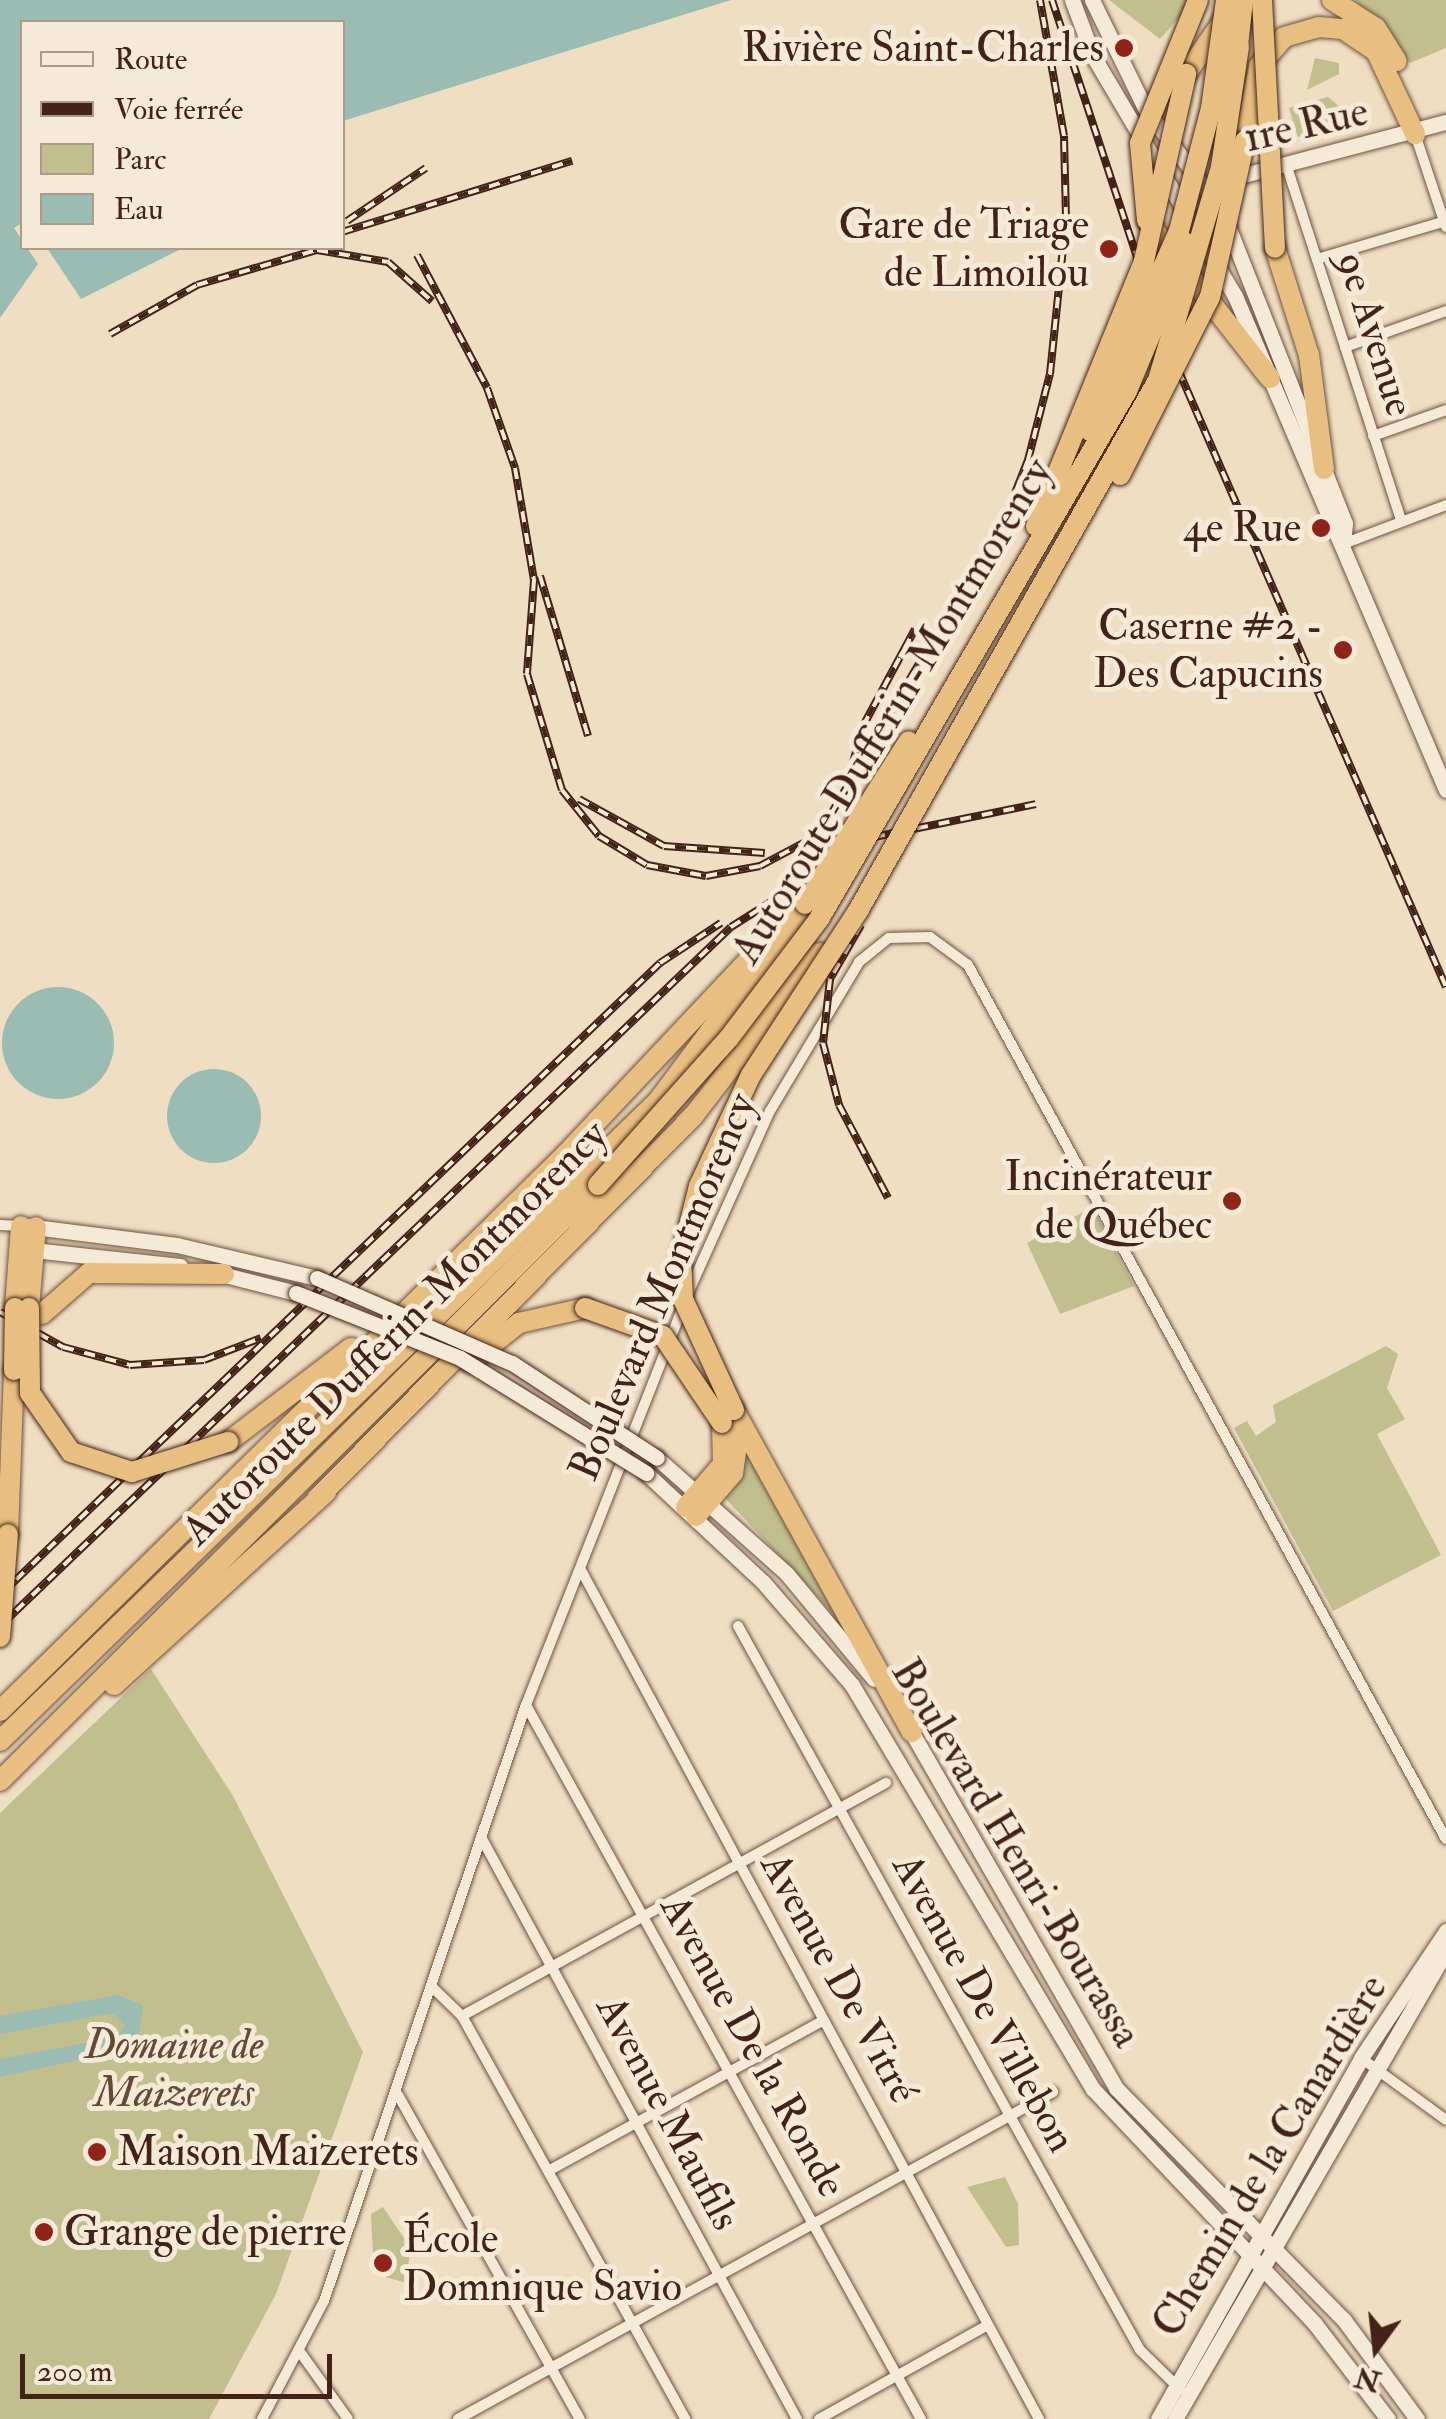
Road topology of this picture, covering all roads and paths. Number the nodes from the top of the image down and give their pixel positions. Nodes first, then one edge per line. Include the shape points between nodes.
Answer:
1 (1072, 0) edge
2 (1092, 0) edge
3 (1198, 0) edge
4 (1226, 0) edge
5 (1246, 0) edge
6 (1262, 0) edge
7 (1332, 0) edge
8 (1238, 46) junction
9 (1446, 122) edge
10 (1415, 134) junction
11 (1288, 167) junction
12 (1193, 169) junction
13 (1224, 180) junction
14 (1204, 184) junction
15 (1182, 193) junction
16 (1445, 223) edge
17 (1317, 259) junction
18 (1446, 312) edge
19 (1345, 347) junction
20 (1270, 378) junction
21 (1446, 410) edge
22 (1374, 436) junction
23 (1324, 468) junction
24 (1446, 506) edge
25 (1401, 522) junction
26 (1036, 526) junction
27 (1342, 544) junction
28 (1037, 602) junction
29 (1446, 790) edge
30 (883, 862) junction
31 (804, 904) junction
32 (598, 1185) junction
33 (19, 1226) edge
34 (485, 1232) junction
35 (17, 1248) edge
36 (224, 1274) junction
37 (29, 1310) junction
38 (731, 1416) junction
39 (317, 1499) junction
40 (698, 1504) junction
41 (581, 1569) junction
42 (738, 1626) dead end
43 (0, 1637) edge
44 (526, 1705) junction
45 (0, 1711) edge
46 (912, 1732) junction
47 (0, 1741) edge
48 (30, 1750) junction
49 (0, 1780) edge
50 (886, 1783) dead end
51 (840, 1809) junction
52 (480, 1838) junction
53 (1446, 1839) edge
54 (738, 1862) junction
55 (643, 1916) junction
56 (1446, 1931) edge
57 (1446, 1951) edge
58 (552, 1966) junction
59 (431, 1986) junction
60 (462, 2016) junction
61 (824, 2020) junction
62 (1361, 2058) junction
63 (1379, 2069) junction
64 (732, 2073) junction
65 (1053, 2092) dead end
66 (398, 2095) junction
67 (1009, 2118) junction
68 (1446, 2120) edge
69 (637, 2124) junction
70 (550, 2170) junction
71 (908, 2173) junction
72 (815, 2224) junction
73 (1260, 2233) junction
74 (1275, 2249) junction
75 (1248, 2253) junction
76 (1264, 2268) junction
77 (719, 2277) junction
78 (988, 2325) junction
79 (633, 2326) junction
80 (300, 2352) junction
81 (552, 2369) junction
82 (897, 2375) junction
83 (1174, 2386) junction
84 (1190, 2396) junction
85 (463, 2418) edge
86 (262, 2419) edge
87 (348, 2419) edge
88 (580, 2419) edge
89 (685, 2419) edge
90 (797, 2419) edge
91 (819, 2419) edge
92 (921, 2419) edge
93 (1039, 2419) edge
94 (1158, 2419) edge
95 (1176, 2419) edge
96 (1388, 2419) edge
97 (1417, 2419) edge

1 - 15 main road via 1093,56
2 - 12 main road via 1145,108
3 - 20 highway, bridge via 1140,143 1147,220
4 - 26 highway, Autoroute Dufferin-Montmorency, bridge via 1211,108 1166,267
5 - 8 highway, Autoroute Dufferin-Montmorency, bridge
5 - 26 highway, bridge via 1210,31 1186,74 1144,261
6 - 23 highway, bridge via 1275,248 1308,356
7 - 10 highway via 1388,43 1416,112
8 - 28 highway, bridge via 1230,130 1180,322
8 - 32 highway, Autoroute Dufferin-Montmorency, bridge via 1188,248 1092,454 819,919 729,1038
9 - 10 main road, 1re Rue
10 - 11 main road, 1re Rue
10 - 16 street
10 - 28 highway, bridge via 1376,50 1344,29 1319,27 1284,38 1259,66 1231,224 1188,354
11 - 13 main road, 1re Rue
11 - 17 street, 9e Avenue
12 - 13 main road
12 - 14 main road
13 - 14 main road, 1re Rue
14 - 15 main road, 1re Rue
14 - 23 main road via 1249,266
15 - 20 main road
16 - 17 street
17 - 19 street, 9e Avenue
18 - 19 street
19 - 22 street, 9e Avenue
20 - 27 main road
21 - 22 street
22 - 25 street, 9e Avenue
23 - 27 main road via 1345,524
24 - 25 street
25 - 27 street
26 - 31 highway, Autoroute Dufferin-Montmorency, bridge
27 - 29 main road
28 - 30 highway, bridge
30 - 32 highway, bridge via 772,1021
30 - 38 highway, bridge via 751,1076 690,1215 687,1319
31 - 32 highway, Autoroute Dufferin-Montmorency
31 - 34 highway
32 - 39 highway
32 - 47 highway, Autoroute Dufferin-Montmorency
32 - 48 highway, Autoroute Dufferin-Montmorency
33 - 35 highway
33 - 40 main road, Boulevard Henri-Bourassa, bridge via 177,1245 317,1278 512,1362 657,1458
34 - 37 highway, bridge via 228,1442 154,1470 84,1460 35,1408
34 - 45 highway
35 - 36 main road, Boulevard Henri-Bourassa
35 - 37 highway
36 - 37 highway via 89,1273
36 - 40 main road, Boulevard Henri-Bourassa, bridge via 296,1293 460,1358
37 - 43 highway, bridge
38 - 39 highway, bridge via 663,1336 585,1308 540,1314 499,1336
38 - 40 highway via 722,1464
38 - 46 highway
39 - 48 highway
40 - 46 main road, Boulevard Henri-Bourassa via 822,1612
40 - 75 main road, Boulevard Henri-Bourassa via 886,1732 1093,2089
41 - 44 street, Boulevard Montmorency
41 - 53 street, Boulevard Montmorency via 770,1111 872,947 930,937 968,965 1043,1091
41 - 54 street, Avenue De Vitré
42 - 51 street, Avenue De Villebon
44 - 52 street, Boulevard Montmorency
44 - 55 street, Avenue De la Ronde
46 - 73 main road, Boulevard Henri-Bourassa via 1091,2054 1148,2126
48 - 49 highway, Autoroute Dufferin-Montmorency
50 - 51 street
51 - 54 street
51 - 67 street, Avenue De Villebon
52 - 58 street, Avenue Maufils
52 - 59 street, Boulevard Montmorency
54 - 55 street
54 - 61 street, Avenue De Vitré
55 - 58 street
55 - 64 street, Avenue De la Ronde
56 - 62 main road, Chemin de la Canardière
57 - 63 main road, Chemin de la Canardière
58 - 60 street
58 - 69 street, Avenue Maufils
59 - 60 street
59 - 66 street, Boulevard Montmorency
60 - 70 street
61 - 64 street
61 - 71 street, Avenue De Vitré
62 - 63 street
62 - 73 main road, Chemin de la Canardière
63 - 68 street
63 - 74 main road, Chemin de la Canardière
64 - 69 street
64 - 72 street, Avenue De la Ronde
65 - 67 street
66 - 80 street, Boulevard Montmorency
66 - 81 street
67 - 71 street
67 - 83 street, Avenue De Villebon via 1140,2350
69 - 70 street
69 - 77 street, Avenue Maufils
70 - 79 street
71 - 72 street
71 - 78 street, Avenue De Vitré
72 - 77 street
72 - 82 street, Avenue De la Ronde
73 - 74 main road, Boulevard Henri-Bourassa
73 - 75 main road, Chemin de la Canardière
74 - 76 main road, Chemin de la Canardière
74 - 97 main road, Boulevard Henri-Bourassa via 1344,2320
75 - 76 main road, Boulevard Henri-Bourassa
75 - 83 main road, Chemin de la Canardière
76 - 84 main road, Chemin de la Canardière
76 - 96 main road, Boulevard Henri-Bourassa
77 - 79 street
77 - 90 street, Avenue Maufils
78 - 82 street
78 - 93 street, Avenue De Vitré
79 - 81 street
79 - 89 street
80 - 86 street, Boulevard Montmorency
80 - 87 street
81 - 85 street
81 - 88 street
82 - 91 street
82 - 92 street, Avenue De la Ronde
83 - 84 street, Avenue De Villebon
83 - 94 main road, Chemin de la Canardière
84 - 95 main road, Chemin de la Canardière

